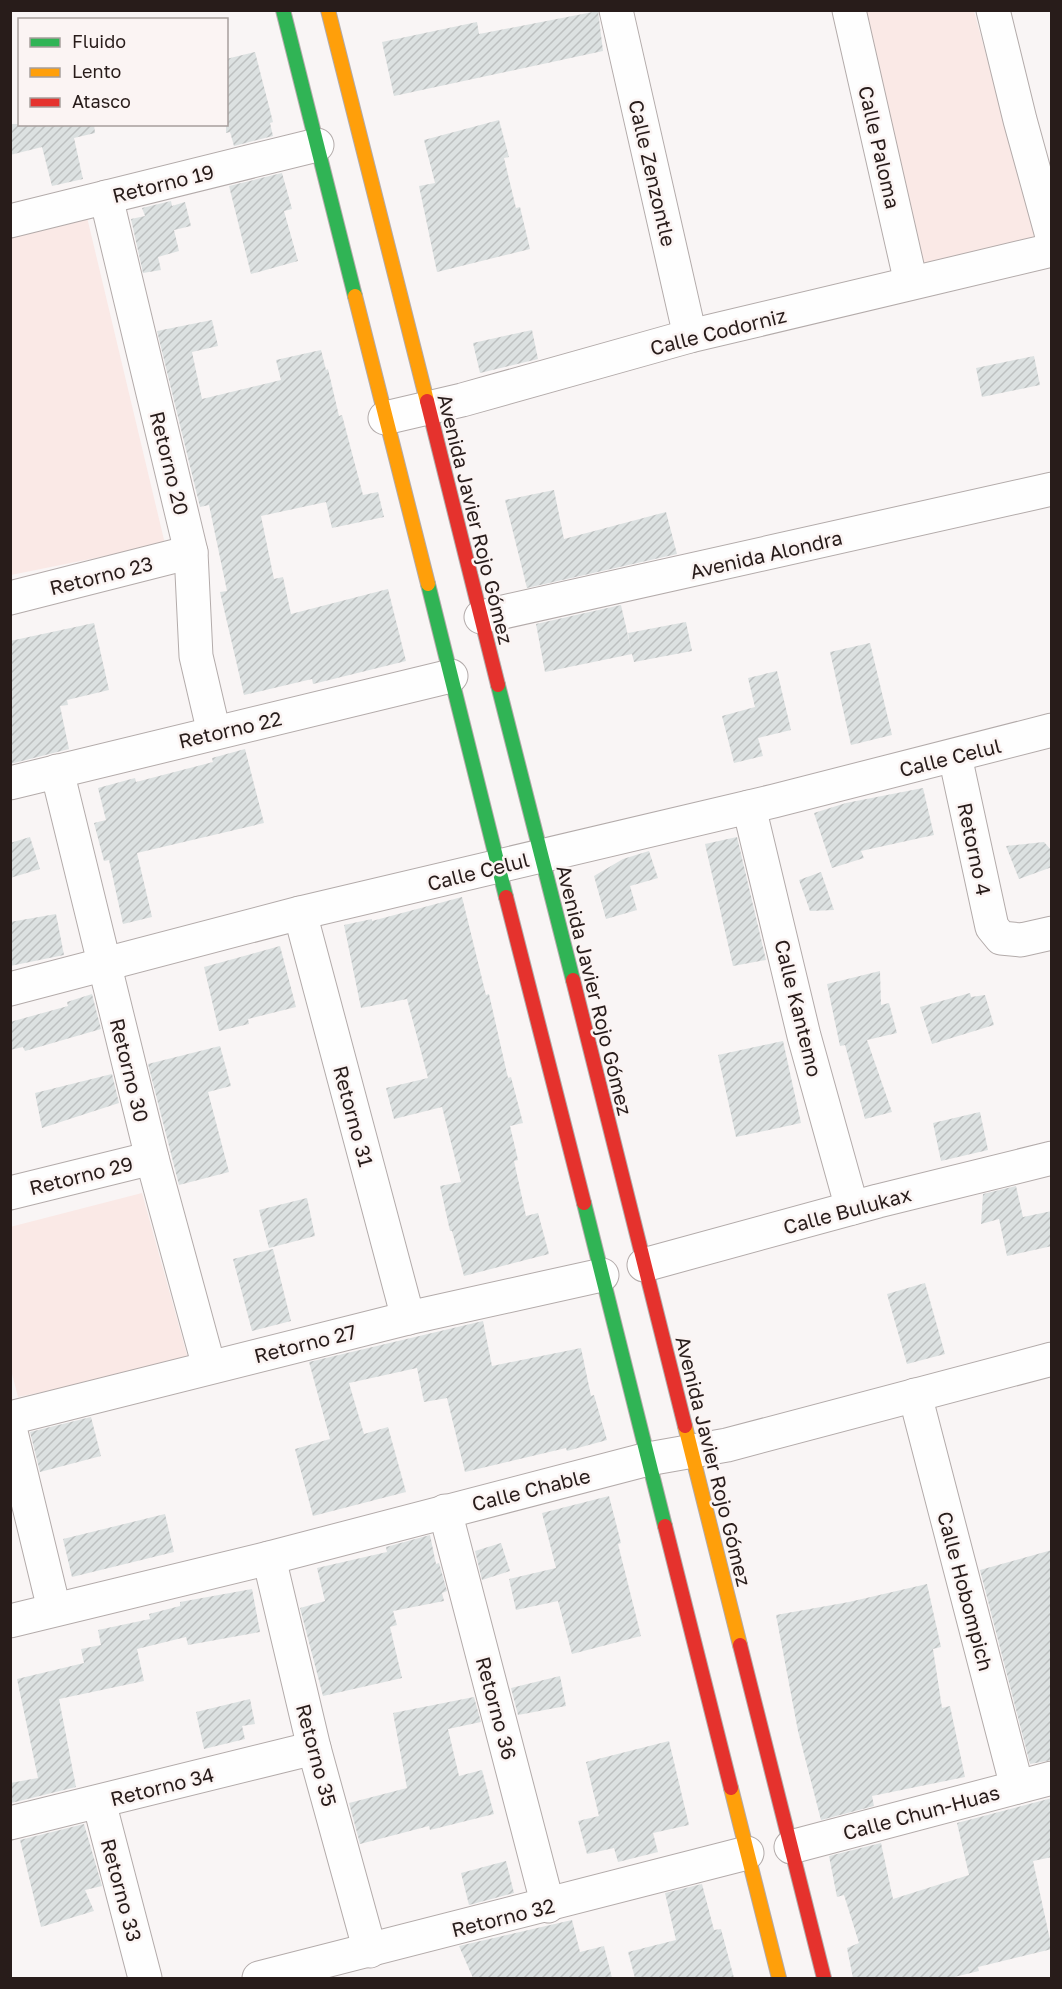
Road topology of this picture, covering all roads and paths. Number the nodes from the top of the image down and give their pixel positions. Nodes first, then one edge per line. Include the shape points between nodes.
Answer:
1 (283, 10) edge
2 (328, 10) edge
3 (616, 10) edge
4 (849, 10) edge
5 (993, 10) edge
6 (316, 145) junction
7 (106, 197) junction
8 (10, 221) edge
9 (1052, 236) edge
10 (1052, 250) edge
11 (911, 283) junction
12 (690, 336) junction
13 (428, 408) junction
14 (386, 418) junction
15 (1052, 489) edge
16 (191, 552) junction
17 (10, 598) edge
18 (481, 617) junction
19 (451, 676) junction
20 (1052, 730) edge
21 (214, 733) junction
22 (955, 756) junction
23 (57, 771) junction
24 (10, 783) edge
25 (749, 807) junction
26 (541, 856) junction
27 (499, 867) junction
28 (300, 913) junction
29 (1052, 933) edge
30 (103, 964) junction
31 (10, 989) edge
32 (152, 1158) junction
33 (1052, 1158) edge
34 (10, 1193) edge
35 (852, 1208) junction
36 (644, 1265) junction
37 (602, 1275) junction
38 (408, 1318) junction
39 (1052, 1359) edge
40 (209, 1367) junction
41 (915, 1395) junction
42 (10, 1418) edge
43 (10, 1428) edge
44 (691, 1451) junction
45 (648, 1459) junction
46 (445, 1511) junction
47 (269, 1558) junction
48 (54, 1609) junction
49 (10, 1621) edge
50 (314, 1748) junction
51 (1052, 1778) edge
52 (1017, 1787) junction
53 (99, 1802) junction
54 (10, 1823) edge
55 (791, 1847) junction
56 (747, 1853) junction
57 (548, 1906) junction
58 (370, 1951) junction
59 (145, 1978) edge
60 (259, 1978) edge
61 (779, 1978) edge
62 (824, 1978) edge

1 - 6 main road
2 - 13 main road, Avenida Javier Rojo Gómez
3 - 12 street, Calle Zenzontle
4 - 11 street, Calle Paloma
5 - 9 street
6 - 7 street, Retorno 19
6 - 14 main road
7 - 8 street, Retorno 19
7 - 16 street, Retorno 20
10 - 11 street, Calle Codorniz
11 - 12 street, Calle Codorniz
12 - 13 street, Calle Codorniz
13 - 14 street, Calle Codorniz
13 - 18 main road, Avenida Javier Rojo Gómez
14 - 19 main road
15 - 18 street, Avenida Alondra
16 - 17 street, Retorno 23
16 - 21 street, Retorno 20 via 196,656
18 - 26 main road, Avenida Javier Rojo Gómez
19 - 21 street, Retorno 22
19 - 27 main road
20 - 22 street, Calle Celul
21 - 23 street, Retorno 22
22 - 25 street, Calle Celul
22 - 29 street, Retorno 4 via 992,927 1001,938 1021,940
23 - 24 street, Retorno 22
23 - 30 street, Retorno 30
25 - 26 street, Calle Celul
25 - 35 street, Calle Kantemo via 804,1036
26 - 27 street, Calle Celul
26 - 36 main road, Avenida Javier Rojo Gómez
27 - 28 street, Calle Celul
27 - 37 main road
28 - 30 street, Calle Celul
28 - 38 street, Retorno 31
30 - 31 street, Calle Celul
30 - 32 street, Retorno 30
32 - 34 street, Retorno 29
32 - 40 street, Retorno 30
33 - 35 street, Calle Bulukax
35 - 36 street, Calle Bulukax
36 - 44 main road, Avenida Javier Rojo Gómez
37 - 38 street, Retorno 27
37 - 45 main road
38 - 40 street, Retorno 27
39 - 41 street, Calle Chable
40 - 42 street, Retorno 27
41 - 44 street, Calle Chable
41 - 52 street, Calle Hobompich
43 - 48 street
44 - 45 street, Calle Chable
44 - 55 main road, Avenida Javier Rojo Gómez
45 - 46 street, Calle Chable
45 - 56 main road
46 - 47 street, Calle Chable
46 - 57 street, Retorno 36
47 - 48 street, Calle Chable
47 - 50 street, Retorno 35
48 - 49 street, Calle Chable
50 - 53 street, Retorno 34
50 - 58 street, Retorno 35
51 - 52 street, Calle Chun-Huas
52 - 55 street, Calle Chun-Huas
53 - 54 street, Retorno 34
53 - 59 street, Retorno 33
55 - 62 main road, Avenida Javier Rojo Gómez
56 - 57 street, Retorno 32
56 - 61 main road
57 - 58 street, Retorno 32
58 - 60 street, Retorno 32

